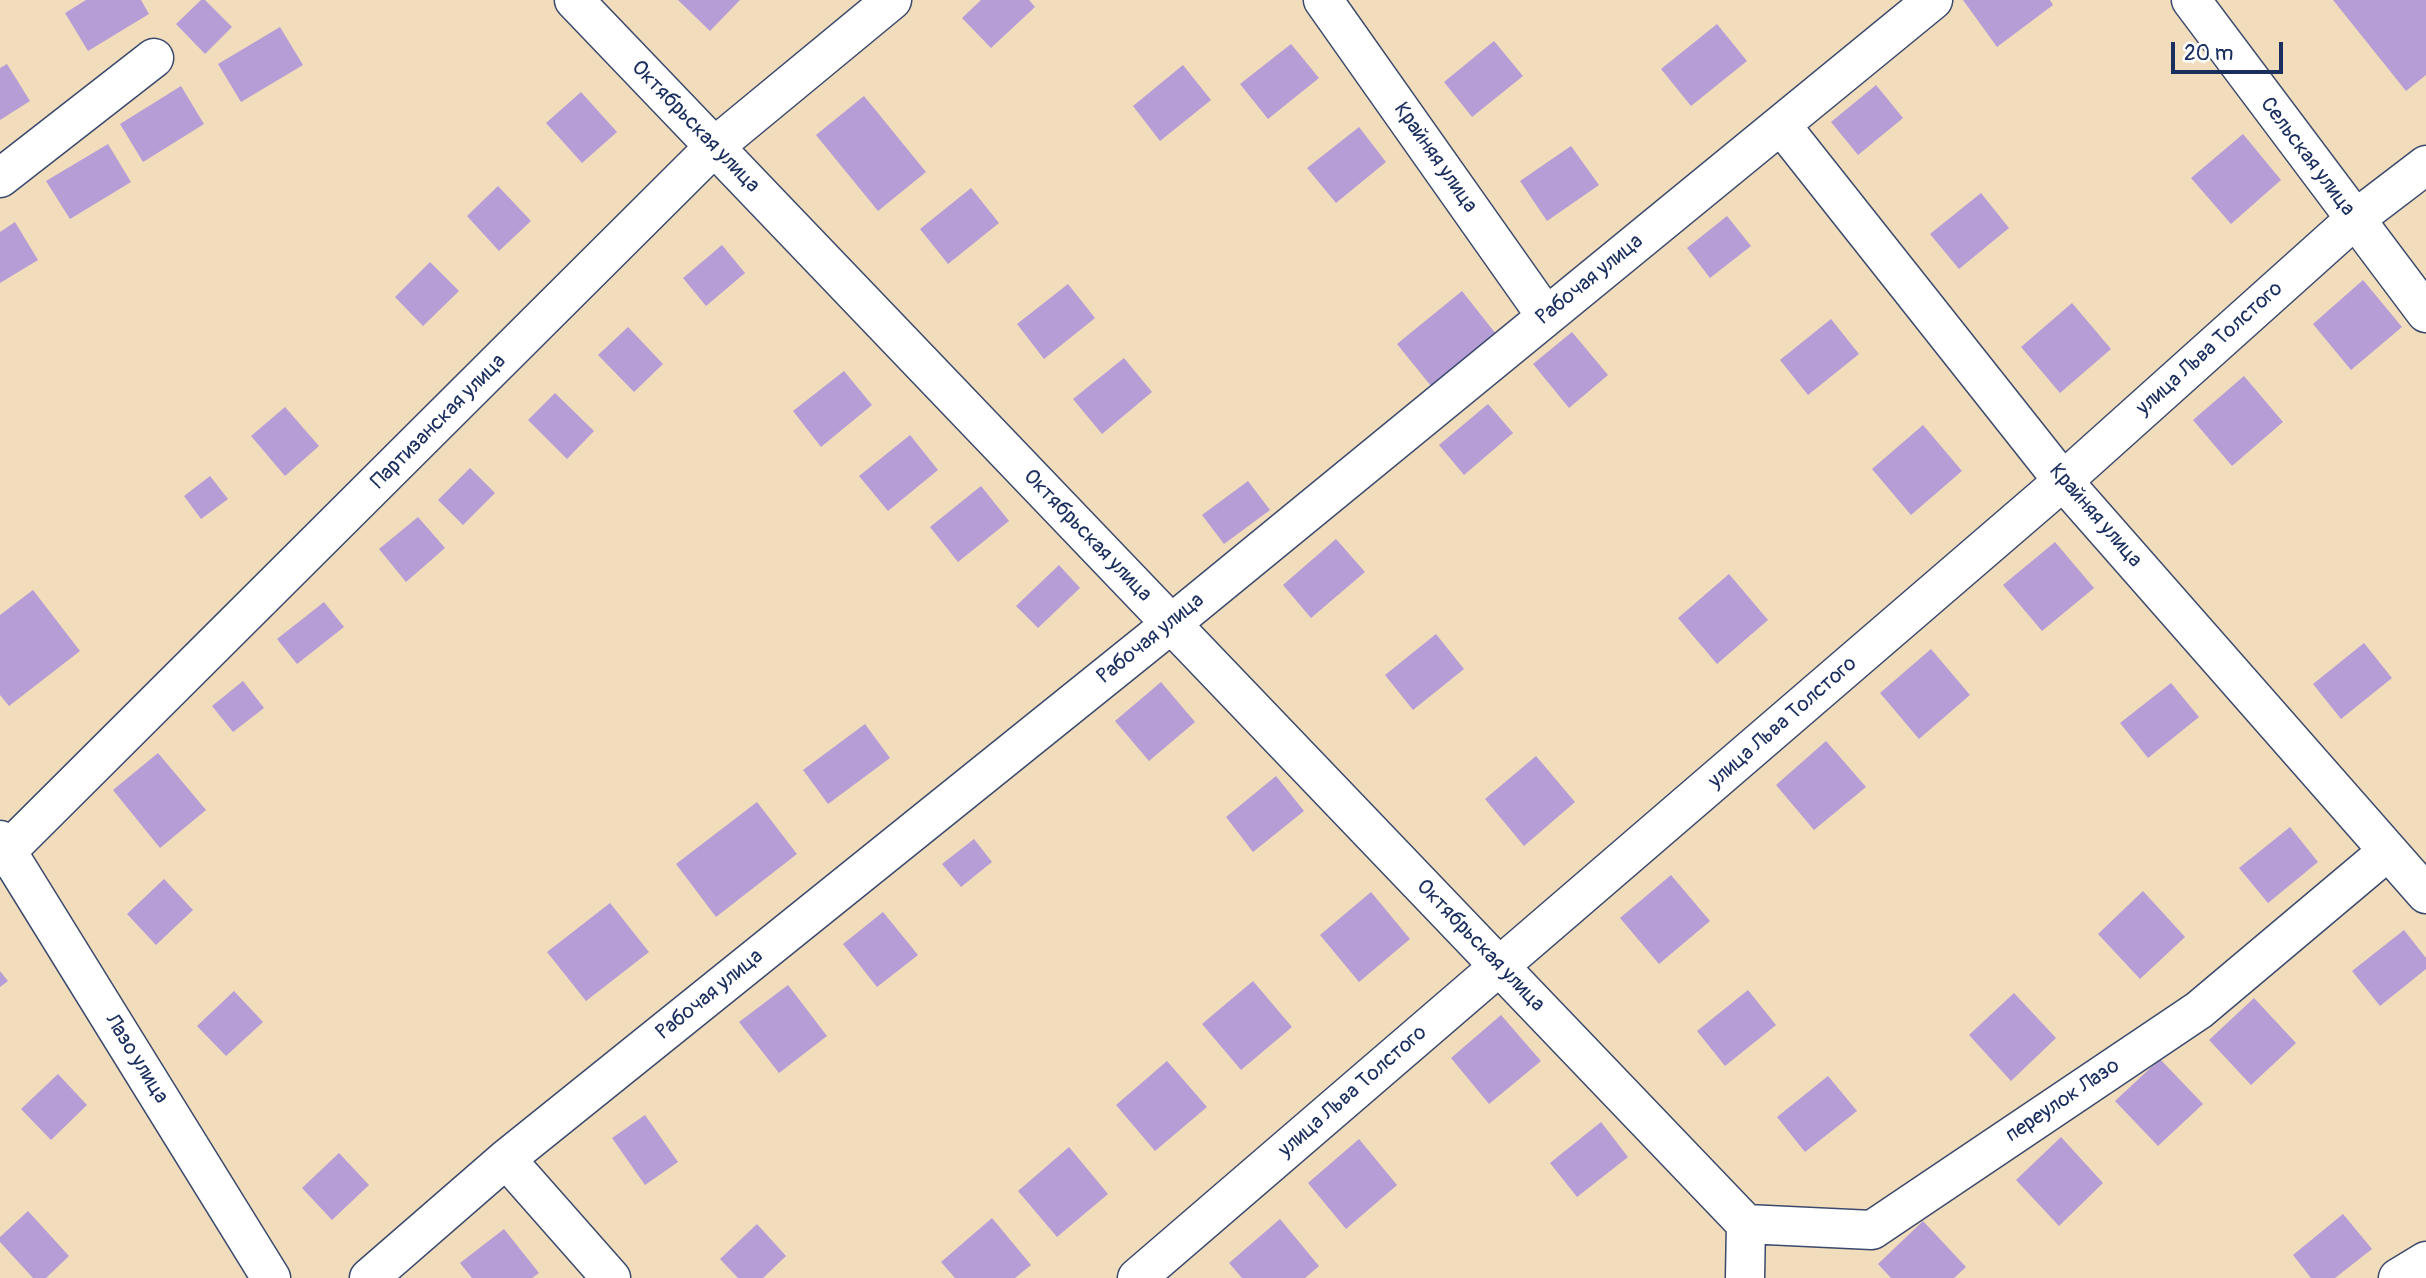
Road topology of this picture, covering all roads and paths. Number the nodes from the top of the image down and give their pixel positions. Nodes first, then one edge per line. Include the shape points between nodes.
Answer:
1 (574, 0) edge
2 (891, 0) edge
3 (1323, 0) edge
4 (1933, 0) edge
5 (2190, 0) edge
6 (154, 58) dead end
7 (1781, 125) junction
8 (714, 147) junction
9 (2426, 165) edge
10 (0, 178) edge
11 (2354, 220) junction
12 (2426, 313) edge
13 (1546, 316) junction
14 (2063, 481) junction
15 (1171, 624) junction
16 (3, 850) edge
17 (2388, 851) junction
18 (2426, 894) edge
19 (1499, 966) junction
20 (506, 1159) junction
21 (1746, 1224) junction
22 (2426, 1261) edge
23 (271, 1278) edge
24 (369, 1278) edge
25 (611, 1278) edge
26 (1137, 1278) edge
27 (1745, 1278) edge
28 (2398, 1278) edge

1 - 8 street, Октябрьская улица
2 - 8 street, Партизанская улица
3 - 13 street, Крайняя улица
4 - 7 street, Рабочая улица
5 - 11 street, Сельская улица
6 - 10 street
7 - 13 street, Рабочая улица
7 - 14 street, Крайняя улица
8 - 15 street, Октябрьская улица
8 - 16 street, Партизанская улица
9 - 11 street, улица Льва Толстого
11 - 12 street, Сельская улица
11 - 14 street, улица Льва Толстого
13 - 15 street, Рабочая улица
14 - 17 street, Крайняя улица
14 - 19 street, улица Льва Толстого
15 - 19 street, Октябрьская улица
15 - 20 street, Рабочая улица
16 - 23 street, Лазо улица
17 - 18 street, Крайняя улица
17 - 21 street, переулок Лазо via 2199,1010 1872,1230
19 - 21 street, Октябрьская улица
19 - 26 street, улица Льва Толстого
20 - 24 street, Рабочая улица
20 - 25 street
21 - 27 street
22 - 28 street

